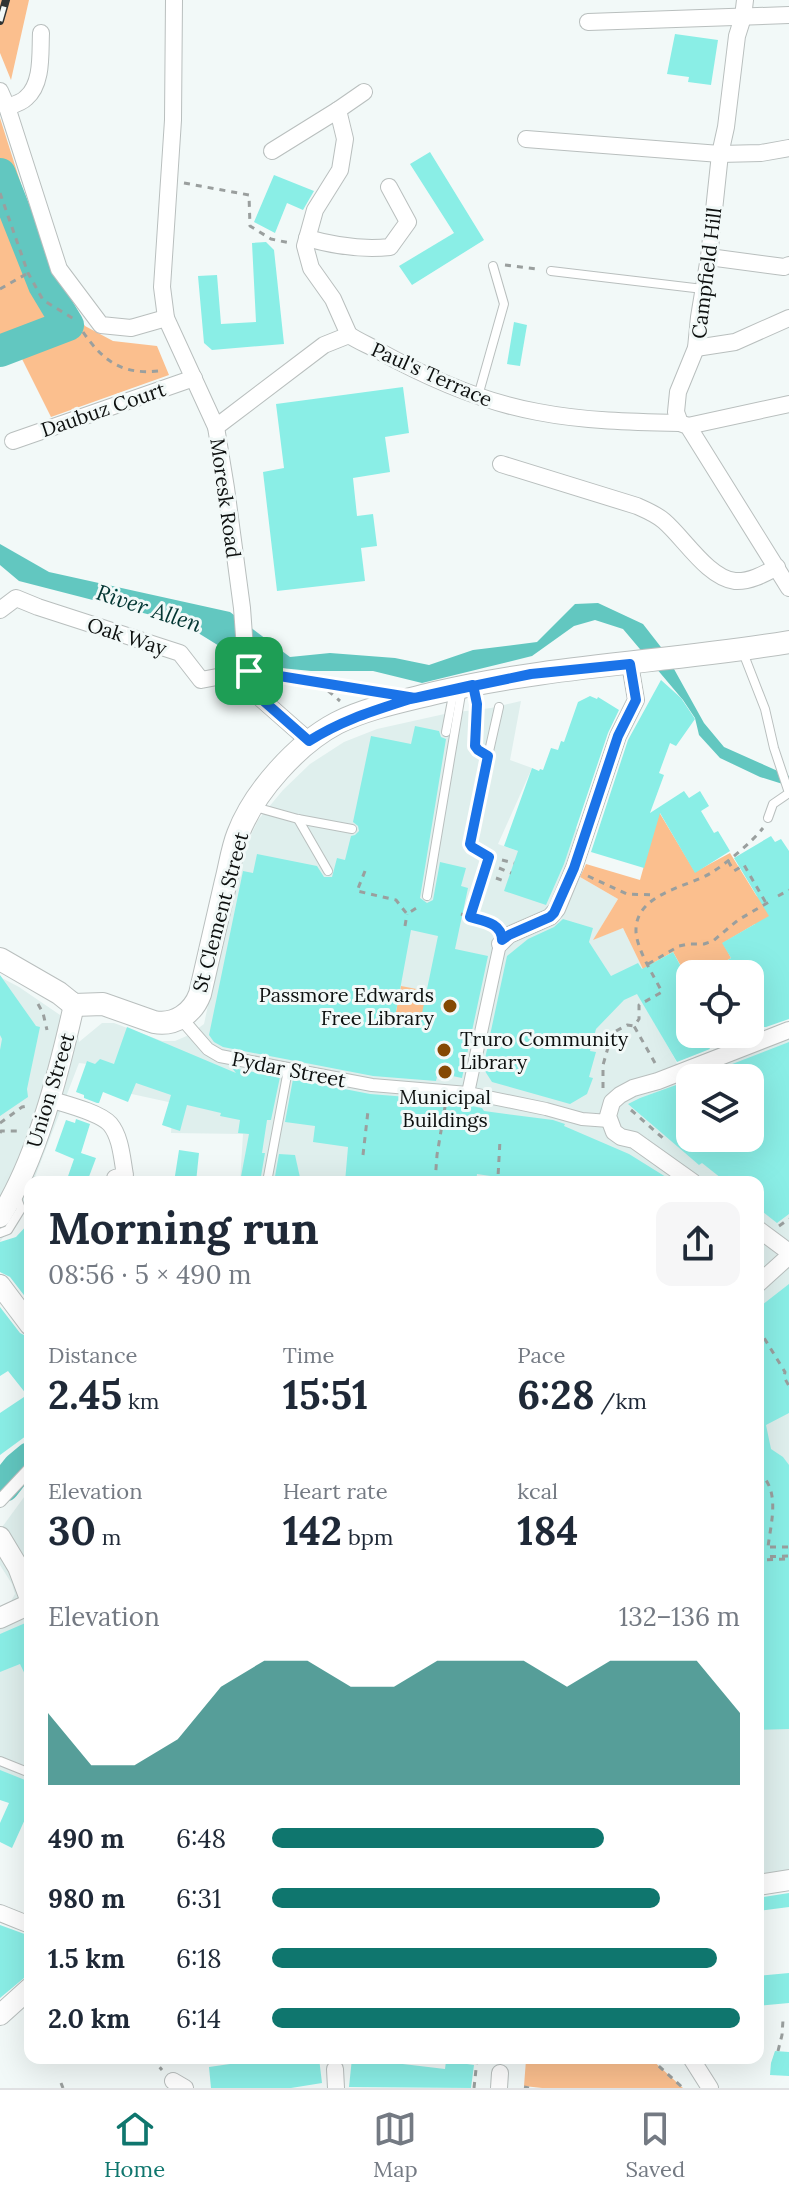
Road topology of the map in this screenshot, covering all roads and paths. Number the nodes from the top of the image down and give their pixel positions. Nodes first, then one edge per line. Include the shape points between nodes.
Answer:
1 (174, 0) edge
2 (744, 8) edge
3 (789, 15) edge
4 (588, 22) dead end
5 (41, 33) dead end
6 (0, 91) edge
7 (364, 92) dead end
8 (7, 107) junction
9 (338, 110) junction
10 (526, 139) dead end
11 (789, 148) edge
12 (272, 151) dead end
13 (720, 154) junction
14 (169, 180) junction
15 (389, 187) dead end
16 (0, 193) edge
17 (306, 242) junction
18 (709, 257) junction
19 (497, 265) joint
20 (789, 265) edge
21 (551, 271) joint
22 (28, 273) junction
23 (0, 289) edge
24 (704, 289) junction
25 (166, 318) junction
26 (789, 318) edge
27 (349, 335) junction
28 (696, 348) junction
29 (192, 373) junction
30 (478, 396) junction
31 (789, 404) edge
32 (684, 424) junction
33 (216, 427) junction
34 (13, 441) dead end
35 (501, 464) dead end
36 (777, 567) junction
37 (789, 588) edge
38 (0, 610) edge
39 (789, 642) edge
40 (741, 650) junction
41 (630, 664) junction
42 (248, 667) junction
43 (463, 687) junction
44 (374, 692) dead end
45 (499, 707) dead end
46 (446, 732) dead end
47 (309, 741) junction
48 (488, 756) junction
49 (788, 792) edge
50 (253, 806) junction
51 (768, 818) joint
52 (298, 819) junction
53 (352, 829) dead end
54 (727, 861) junction
55 (514, 863) dead end
56 (499, 868) junction
57 (574, 868) junction
58 (328, 871) dead end
59 (365, 871) dead end
60 (485, 871) joint
61 (511, 873) dead end
62 (507, 882) dead end
63 (789, 890) edge
64 (659, 896) junction
65 (778, 896) dead end
66 (424, 900) joint
67 (407, 914) junction
68 (461, 914) dead end
69 (470, 917) junction
70 (405, 926) dead end
71 (501, 942) junction
72 (0, 959) edge
73 (648, 964) junction
74 (34, 998) dead end
75 (74, 1005) junction
76 (181, 1018) junction
77 (634, 1026) junction
78 (789, 1030) edge
79 (48, 1037) dead end
80 (288, 1070) junction
81 (664, 1079) junction
82 (448, 1091) junction
83 (468, 1093) junction
84 (49, 1099) junction
85 (26, 1106) dead end
86 (368, 1111) dead end
87 (609, 1114) junction
88 (0, 1123) edge
89 (24, 1132) dead end
90 (0, 1133) edge
91 (500, 1140) dead end
92 (363, 1155) dead end
93 (127, 1176) dead end
94 (268, 1176) edge
95 (435, 1176) edge
96 (498, 1176) edge
97 (685, 1176) edge
98 (14, 1192) junction
99 (0, 1217) edge
100 (0, 1233) edge
101 (764, 1234) edge
102 (789, 1254) edge
103 (764, 1278) edge
104 (0, 1285) edge
105 (24, 1317) edge
106 (764, 1338) edge
107 (789, 1386) edge
108 (24, 1475) edge
109 (764, 1477) edge
110 (0, 1501) edge
111 (0, 1537) edge
112 (764, 1547) edge
113 (768, 1547) junction
114 (789, 1547) edge
115 (764, 1558) edge
116 (764, 1559) edge
117 (24, 1584) edge
118 (24, 1605) edge
119 (0, 1618) edge
120 (0, 1761) edge
121 (24, 1771) edge
122 (789, 1880) edge
123 (764, 1884) edge
124 (0, 1913) edge
125 (24, 1923) edge
126 (24, 1993) edge
127 (0, 2015) edge
128 (783, 2020) dead end
129 (778, 2051) dead end
130 (657, 2064) edge
131 (695, 2064) edge
132 (335, 2069) dead end
133 (61, 2083) dead end
134 (63, 2088) edge
135 (336, 2088) edge
136 (683, 2088) edge
137 (710, 2088) edge

1 - 14 street, Moresk Road
2 - 3 street
2 - 4 street
2 - 13 street, Campfield Hill
5 - 8 street via 35,87 25,100
6 - 8 street
7 - 9 street
8 - 25 street via 59,269 101,325 131,328
9 - 12 street
9 - 17 street via 345,139 340,170 315,210
10 - 13 street
11 - 13 street
13 - 18 street, Campfield Hill
14 - 17 path via 249,195 250,226 271,239
14 - 25 street, Moresk Road via 162,287
15 - 17 street via 408,222 390,247
16 - 22 path
17 - 27 street via 311,268
18 - 20 street
18 - 24 street, Campfield Hill
19 - 21 path
19 - 30 lane via 504,304
21 - 24 lane
22 - 23 path
22 - 29 path via 43,300 73,318 97,351 116,366 146,373
24 - 28 street, Campfield Hill
25 - 29 street, Moresk Road
26 - 28 street via 735,342
27 - 30 street, Paul's Terrace
27 - 33 street, Paul's Terrace via 324,345
28 - 32 street, Campfield Hill via 678,392 676,412
29 - 33 street, Moresk Road
29 - 34 street, Daubuz Court
30 - 32 street, Paul's Terrace via 539,413
31 - 32 street, Paul's Terrace
32 - 36 street
33 - 42 street, Moresk Road
35 - 36 street via 656,515 726,579 750,579
36 - 37 street
38 - 42 street, Oak Way via 16,598 180,653 201,680
39 - 40 main road, St Clement Street
40 - 41 main road, St Clement Street
40 - 49 lane via 765,709
41 - 43 main road, St Clement Street
41 - 57 street via 636,700 618,736
42 - 44 path
42 - 47 street, Moresk Road via 258,696
43 - 46 lane
43 - 47 main road, St Clement Street via 356,716
43 - 48 lane via 477,704 475,746
43 - 66 lane
45 - 48 lane
47 - 50 main road, St Clement Street
48 - 60 lane via 469,840 489,857
49 - 51 lane via 773,804
50 - 52 lane
50 - 76 main road, St Clement Street via 238,835 200,994
51 - 54 path via 754,839
52 - 53 lane
52 - 58 lane
54 - 64 path via 703,878
54 - 73 path via 734,871 744,865 768,902 713,941 679,946
55 - 56 path via 502,859
56 - 61 path
56 - 62 path via 495,878
57 - 64 path via 627,894
57 - 71 street via 550,917
59 - 67 path via 357,891 396,900
60 - 69 path
63 - 65 path
64 - 73 path via 637,922
66 - 67 path
67 - 70 path
68 - 69 path
69 - 71 path via 498,927
71 - 83 street
72 - 75 main road
73 - 77 path via 662,992 639,1005
74 - 79 path
75 - 76 main road via 103,1004 162,1023
75 - 84 street, Union Street
76 - 80 street, Pydar Street via 213,1053
77 - 81 path
77 - 87 path via 624,1026 611,1039 603,1072
78 - 81 street
80 - 82 street, Pydar Street
80 - 94 lane
81 - 87 street via 625,1091 615,1098
82 - 83 street, Pydar Street
82 - 95 path
83 - 87 street, Pydar Street via 582,1119
84 - 93 street via 110,1124
84 - 98 street, Union Street
85 - 88 path
86 - 92 path
87 - 97 street via 614,1132
89 - 90 path
91 - 96 path
98 - 99 street, Union Street
98 - 100 lane via 21,1209 8,1230
101 - 102 street
102 - 103 street
104 - 105 street
106 - 107 path
108 - 110 street
109 - 113 path via 773,1494
111 - 117 street
112 - 113 path
113 - 114 path
115 - 116 path via 788,1556
118 - 119 street
120 - 121 lane
122 - 123 street
124 - 125 street
126 - 127 street
128 - 129 path
130 - 136 path
131 - 137 street
132 - 135 street
133 - 134 path

